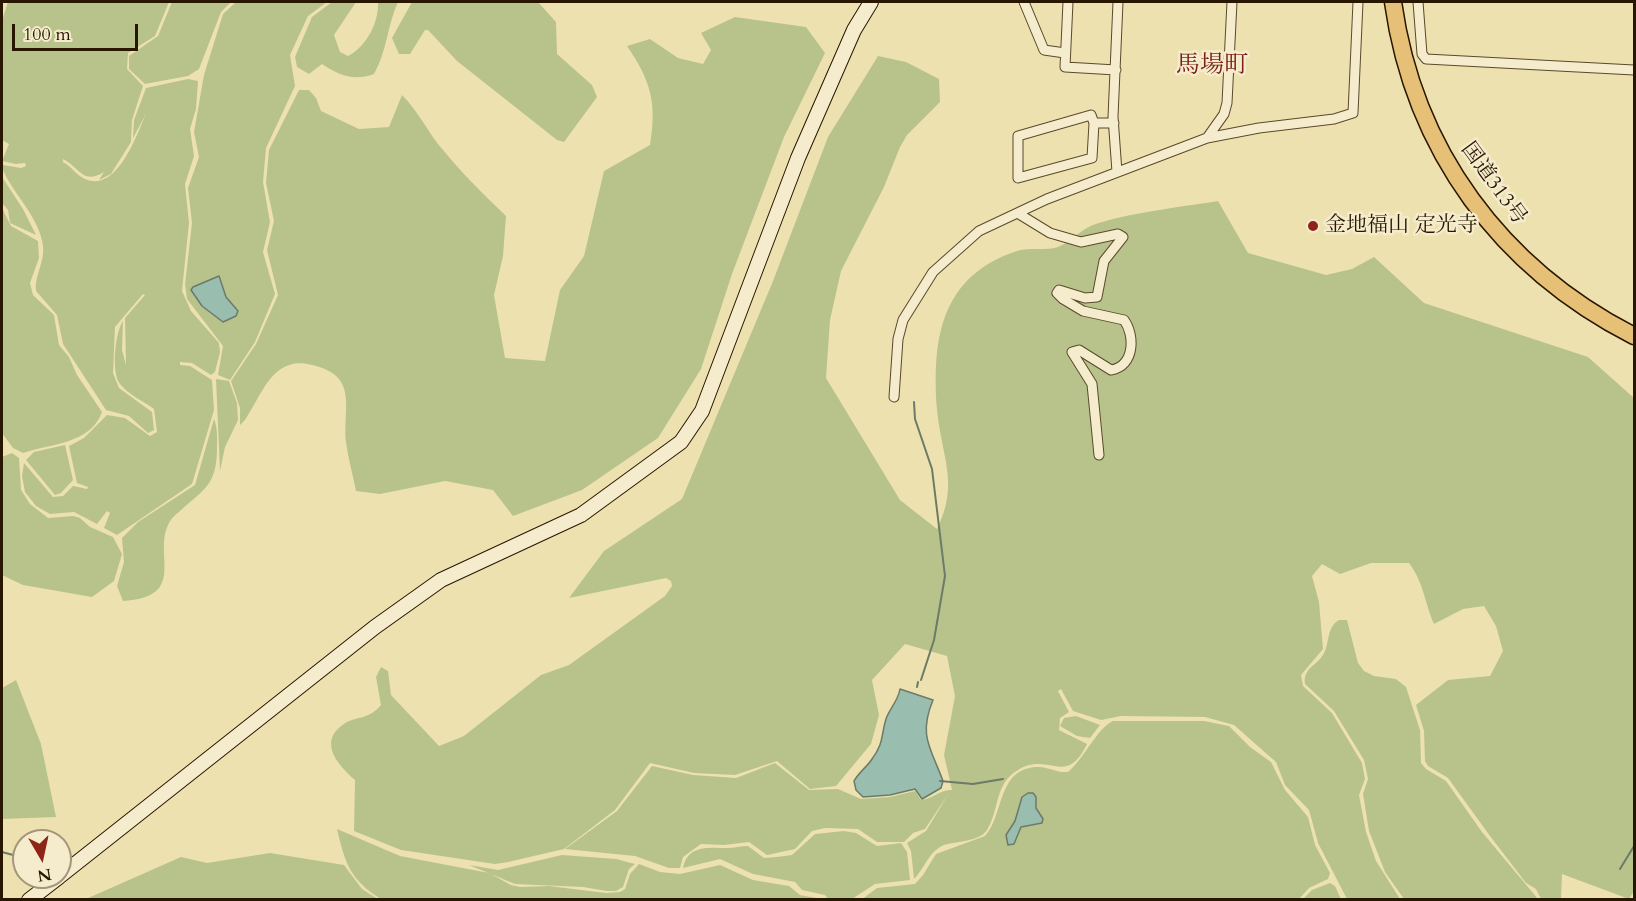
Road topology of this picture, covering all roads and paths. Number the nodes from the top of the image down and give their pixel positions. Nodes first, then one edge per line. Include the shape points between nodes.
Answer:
1 (871, 2) edge
2 (1024, 2) edge
3 (1068, 2) edge
4 (1118, 2) edge
5 (1232, 2) edge
6 (1358, 2) edge
7 (1393, 2) edge
8 (1418, 2) edge
9 (1065, 53) junction
10 (1116, 70) junction
11 (1635, 70) edge
12 (1094, 123) junction
13 (1114, 123) junction
14 (1207, 138) junction
15 (1117, 172) junction
16 (1019, 214) junction
17 (1635, 336) edge
18 (894, 397) dead end
19 (1099, 455) dead end
20 (72, 867) edge
21 (43, 889) edge
22 (29, 900) edge

1 - 20 street via 854,30 798,158 702,411 681,442 581,516 441,580 375,627
2 - 9 street via 1044,50
3 - 9 street
4 - 10 street
5 - 14 street via 1227,103
6 - 14 street via 1353,113
7 - 17 highway, 国道313号 via 1404,60 1418,101 1438,146 1475,205 1490,225 1552,284
8 - 11 street via 1422,54 1426,59
9 - 10 street via 1065,67
10 - 13 street
12 - 12 street via 1092,158 1018,178 1018,136 1091,115
12 - 13 street
13 - 15 street
14 - 15 street
15 - 16 street
16 - 18 street via 979,231 948,256 920,291 903,320 898,339
16 - 19 street via 1050,233 1081,242 1118,234 1123,237 1104,261 1096,297 1057,293 1083,311 1124,320 1130,328 1131,348 1116,369 1111,370 1079,350 1072,352 1092,384
21 - 22 street

